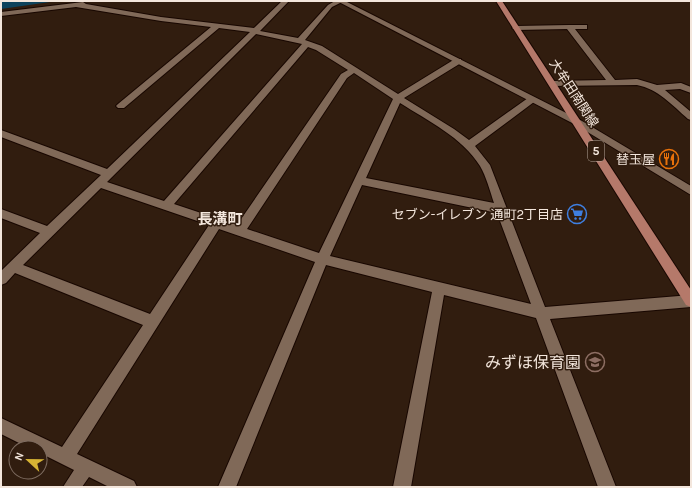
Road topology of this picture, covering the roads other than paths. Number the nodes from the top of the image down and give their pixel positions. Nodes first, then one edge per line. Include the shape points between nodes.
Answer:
1 (103, 1) edge
2 (286, 1) edge
3 (340, 1) edge
4 (499, 1) edge
5 (77, 5) junction
6 (1, 14) edge
7 (217, 26) junction
8 (570, 27) junction
9 (584, 27) dead end
10 (516, 28) junction
11 (256, 31) junction
12 (303, 42) junction
13 (458, 61) junction
14 (353, 70) junction
15 (613, 83) junction
16 (553, 84) junction
17 (658, 88) junction
18 (691, 90) edge
19 (398, 98) junction
20 (531, 100) junction
21 (121, 106) dead end
22 (691, 117) edge
23 (579, 123) junction
24 (1, 132) edge
25 (470, 145) junction
26 (109, 174) junction
27 (359, 180) junction
28 (99, 183) junction
29 (691, 191) edge
30 (166, 206) junction
31 (501, 209) junction
32 (1, 213) edge
33 (217, 223) junction
34 (239, 231) junction
35 (48, 232) junction
36 (322, 259) junction
37 (13, 267) junction
38 (1, 279) edge
39 (439, 288) junction
40 (691, 301) edge
41 (542, 314) junction
42 (153, 322) junction
43 (3, 431) edge
44 (65, 457) junction
45 (86, 466) junction
46 (72, 487) edge
47 (128, 487) edge
48 (227, 487) edge
49 (402, 487) edge
50 (607, 487) edge

1 - 5 street
2 - 11 street
3 - 12 street via 330,6
3 - 13 street
4 - 10 main road, 大牟田南関線 / 5
5 - 6 street
5 - 7 street
7 - 11 street
7 - 21 street
8 - 9 street
8 - 10 street
8 - 15 street
10 - 16 main road, 大牟田南関線 / 5
11 - 12 street
11 - 26 street
12 - 14 street via 319,48
12 - 30 street
13 - 19 street
13 - 20 street
14 - 19 street
14 - 34 street via 344,76
15 - 16 street
15 - 17 street via 637,82
16 - 23 main road, 大牟田南関線 / 5
17 - 18 street via 680,86
17 - 22 street
19 - 25 street
19 - 27 street
20 - 23 street
20 - 25 street
23 - 29 street
23 - 40 main road, 大牟田南関線 / 5
24 - 26 street
25 - 31 street via 485,165
26 - 28 street
27 - 31 street
27 - 36 street
28 - 30 street
28 - 35 street
30 - 33 street
31 - 41 street
32 - 35 street
33 - 34 street
33 - 42 street
34 - 36 street
35 - 37 street
36 - 39 street
36 - 48 street
37 - 38 street
37 - 42 street
39 - 41 street
39 - 49 street
40 - 41 street
41 - 50 street
42 - 44 street
43 - 44 street
44 - 45 street
45 - 46 street
45 - 47 street

